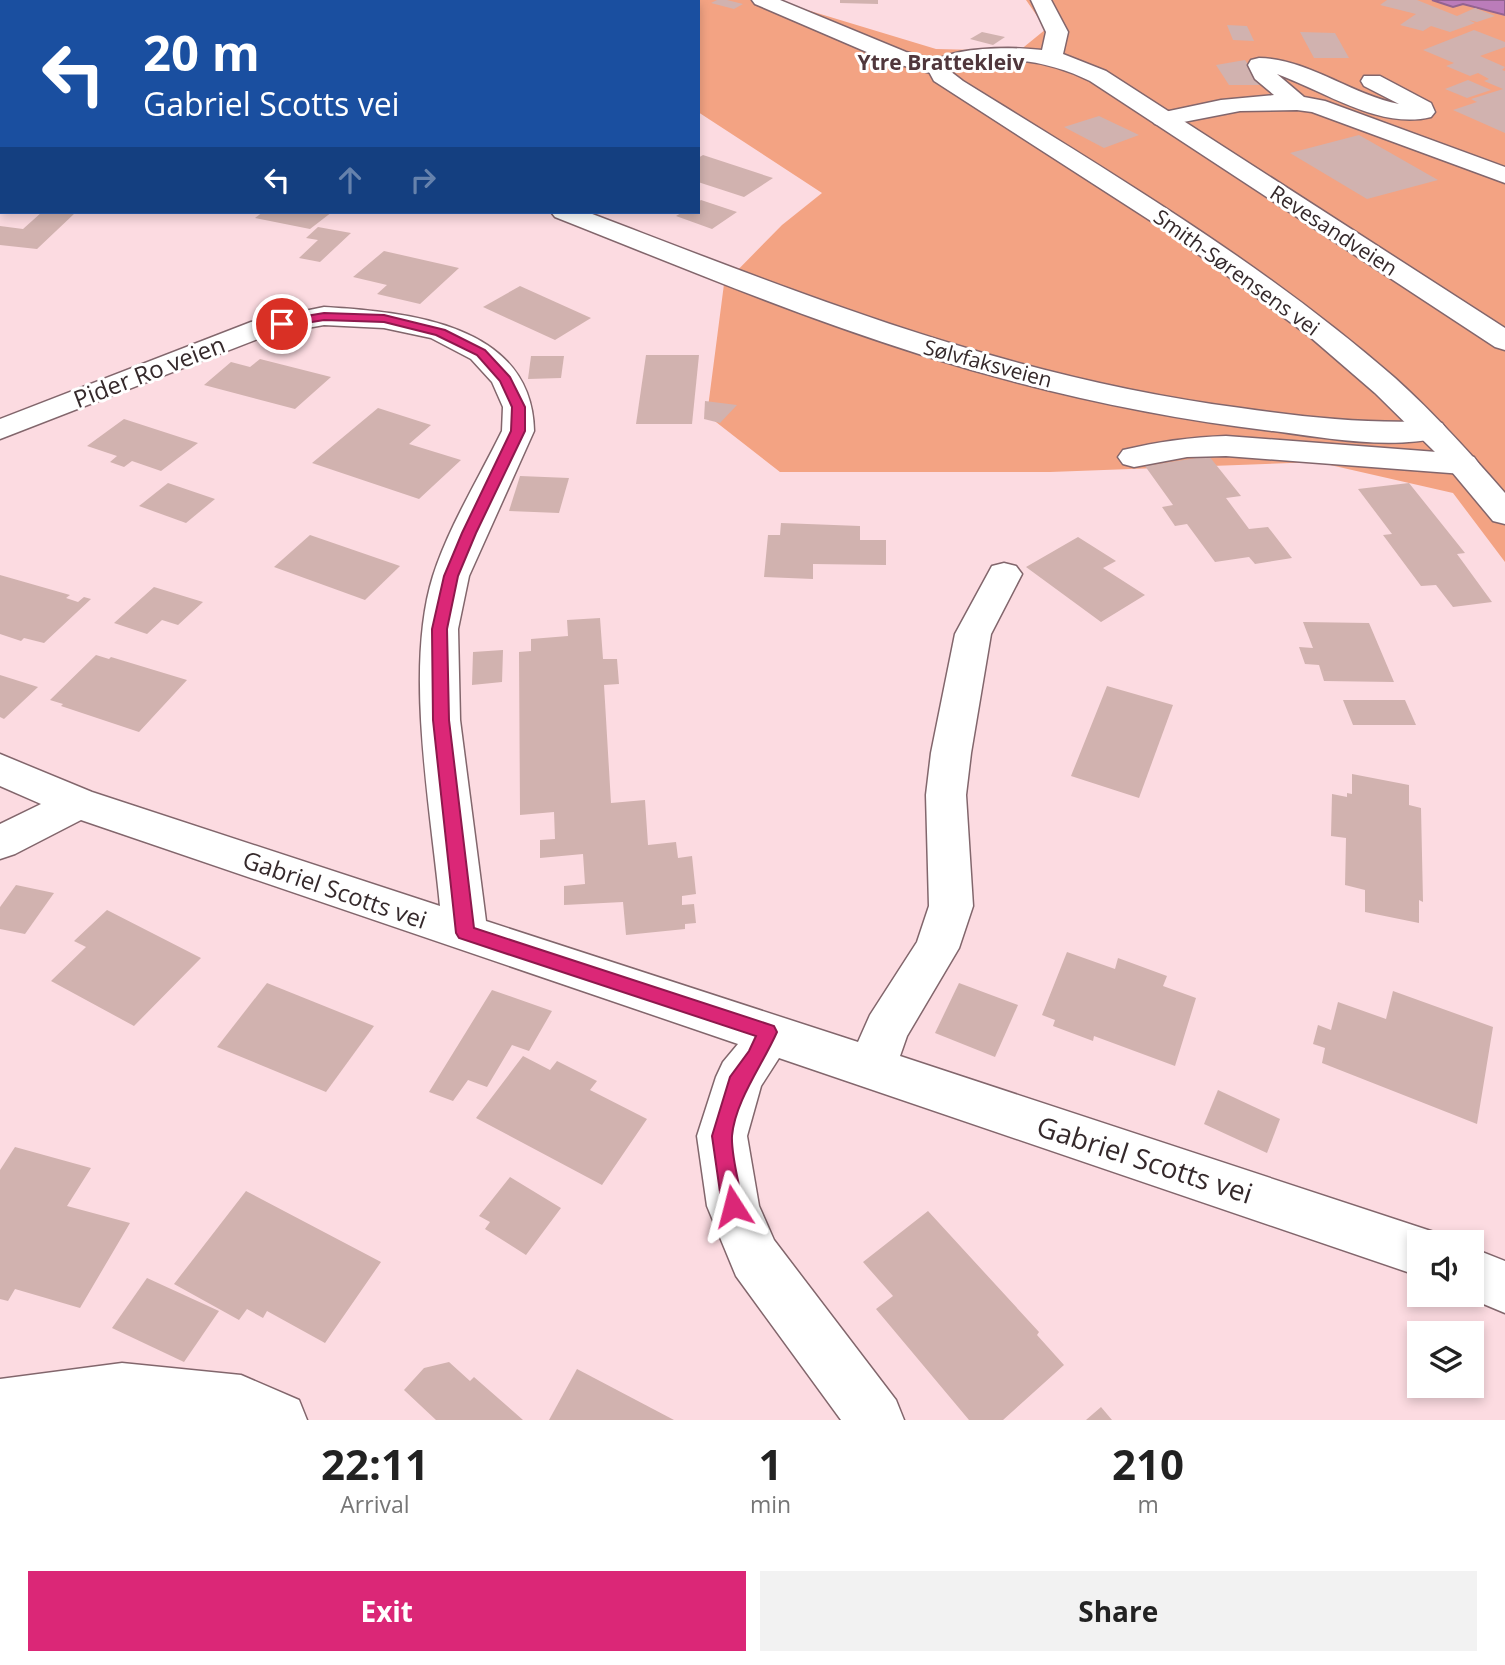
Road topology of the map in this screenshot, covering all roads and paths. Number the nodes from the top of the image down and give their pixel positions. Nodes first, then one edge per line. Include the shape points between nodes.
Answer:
1 (1041, 0) edge
2 (775, 2) edge
3 (1051, 58) junction
4 (938, 68) junction
5 (1371, 81) dead end
6 (1295, 101) junction
7 (1163, 119) junction
8 (1505, 176) edge
9 (569, 214) edge
10 (1505, 341) edge
11 (0, 430) edge
12 (1430, 430) junction
13 (1133, 457) dead end
14 (1463, 464) junction
15 (1505, 514) edge
16 (1004, 574) dead end
17 (0, 769) edge
18 (78, 803) junction
19 (0, 844) edge
20 (465, 933) junction
21 (767, 1032) junction
22 (872, 1068) junction
23 (1407, 1247) edge
24 (1484, 1278) edge
25 (1505, 1287) edge
26 (35, 1409) edge
27 (279, 1420) edge
28 (876, 1420) edge

1 - 3 street via 1057,32
2 - 4 street via 898,57
3 - 4 street via 1000,56 958,60
3 - 7 street, Revesandveien via 1098,76
4 - 12 street, Smith-Sørensens vei via 955,86 1227,260 1375,376
5 - 6 street via 1423,112 1375,105 1272,64 1258,65
6 - 7 street via 1249,101
6 - 8 street
7 - 10 street, Revesandveien
9 - 12 street, Sølvfaksveien via 869,328 987,365 1216,415 1356,432
11 - 20 street, Pider Ro veien via 261,328 324,316 384,318 441,332 481,353 506,379 518,407 518,431 451,576 440,629 441,720
12 - 14 street, Smith-Sørensens vei
13 - 14 street via 1187,447 1226,446
14 - 15 street, Smith-Sørensens vei
16 - 22 street via 973,634 951,752 946,795 951,906 937,948 886,1029
17 - 18 street, Gabriel Scotts vei
18 - 19 street
18 - 20 street, Gabriel Scotts vei
20 - 21 street, Gabriel Scotts vei
21 - 22 street, Gabriel Scotts vei
21 - 28 street via 740,1077 722,1136 733,1206 755,1258
22 - 23 street, Gabriel Scotts vei
24 - 25 street
26 - 27 street via 122,1391 242,1403

